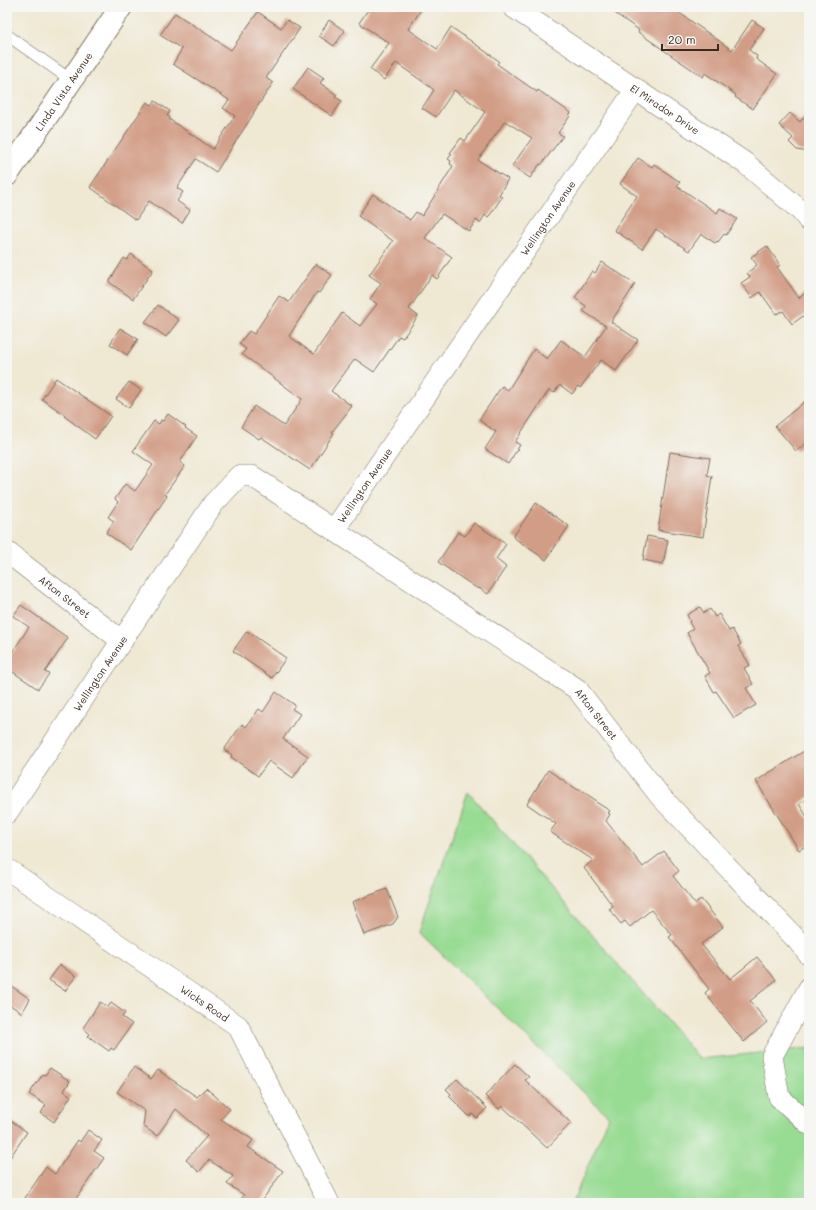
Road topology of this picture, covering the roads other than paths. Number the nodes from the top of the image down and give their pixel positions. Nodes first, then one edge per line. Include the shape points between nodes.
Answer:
1 (121, 7) edge
2 (513, 7) edge
3 (7, 35) edge
4 (71, 80) junction
5 (636, 89) junction
6 (7, 175) edge
7 (809, 221) edge
8 (334, 530) junction
9 (7, 552) edge
10 (122, 641) junction
11 (7, 813) edge
12 (7, 869) edge
13 (809, 955) edge
14 (809, 988) edge
15 (809, 1124) edge
16 (329, 1203) edge

1 - 4 main road, Linda Vista Avenue
2 - 5 street, El Mirador Drive
3 - 4 lane
4 - 6 main road, Linda Vista Avenue
5 - 7 street, El Mirador Drive via 745,163
5 - 8 street, Wellington Avenue
8 - 10 street, Wellington Avenue via 252,476 238,476 213,504
8 - 13 street, Afton Street via 577,689 660,796
9 - 10 street, Afton Street
10 - 11 street, Wellington Avenue
12 - 16 street, Wicks Road via 238,1026
14 - 15 street via 772,1056 778,1097

